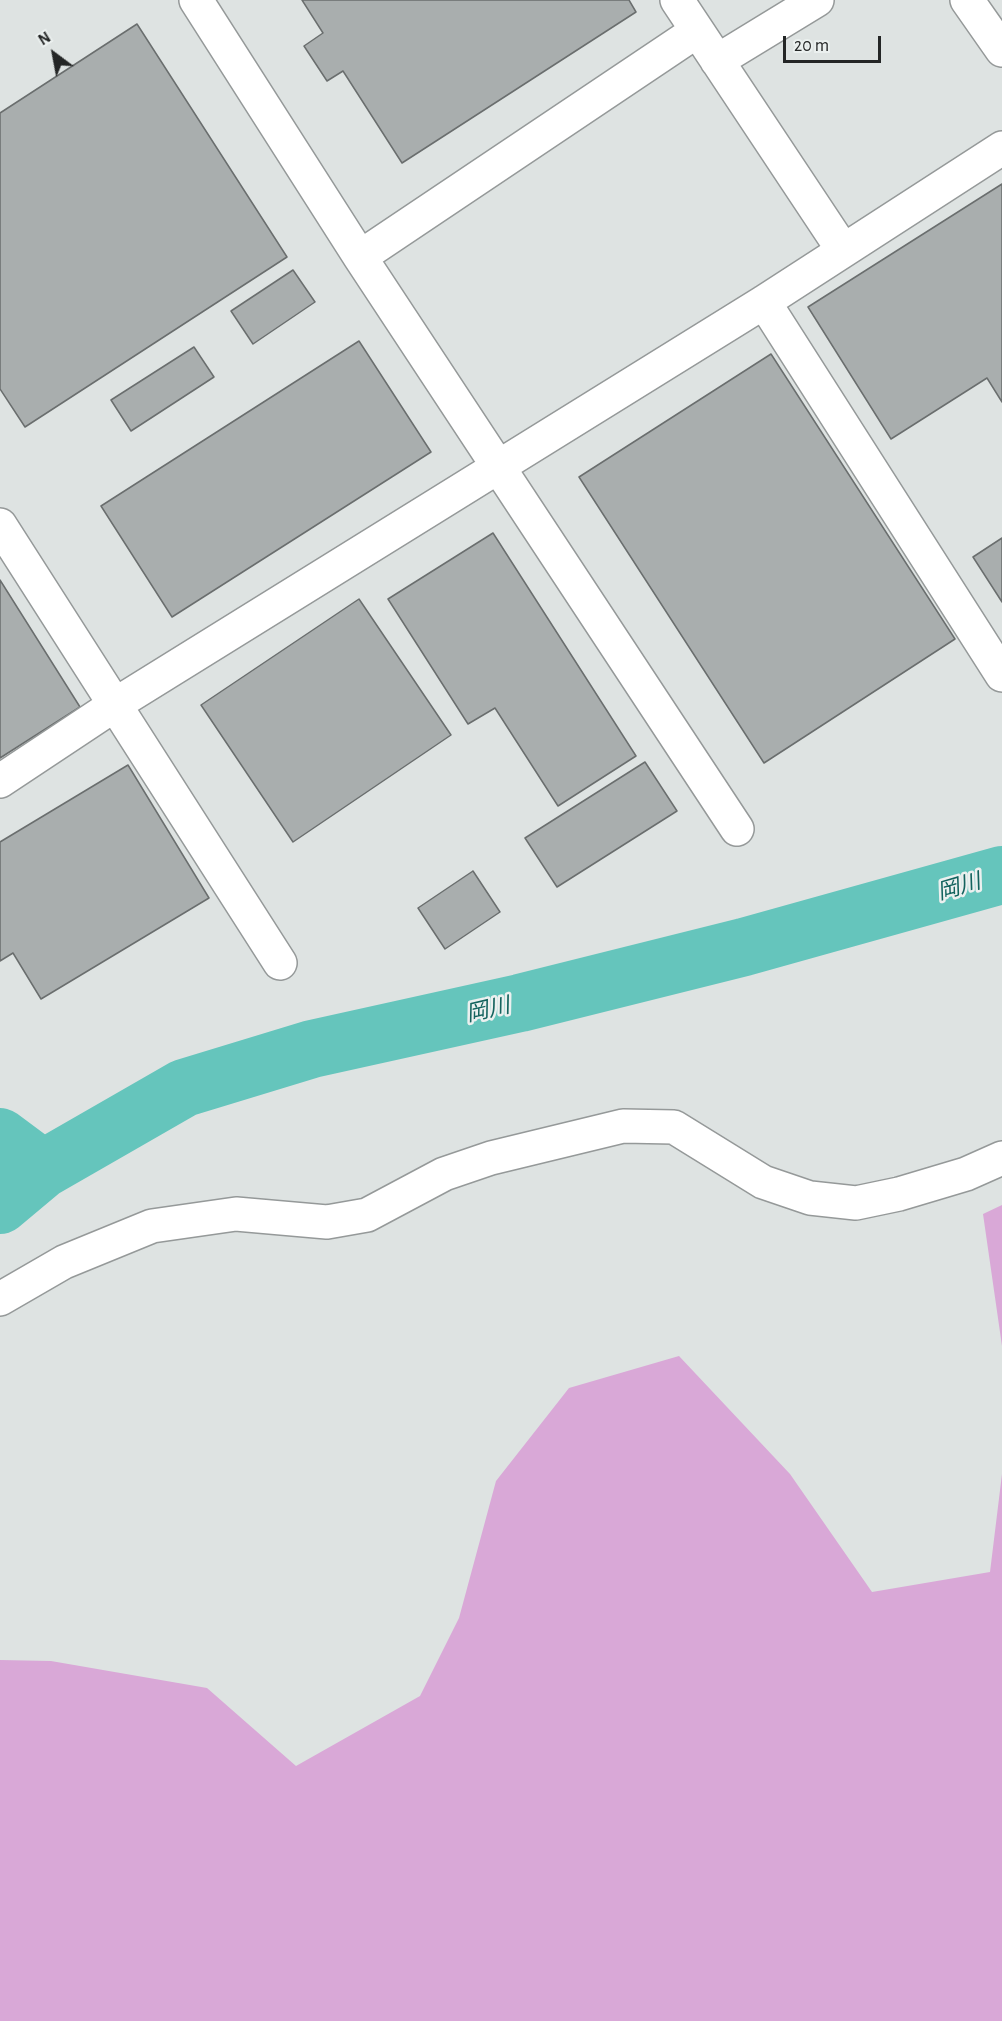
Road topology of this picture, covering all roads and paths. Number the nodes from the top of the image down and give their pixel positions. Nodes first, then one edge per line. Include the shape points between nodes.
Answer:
1 (196, 0) edge
2 (676, 0) edge
3 (817, 0) edge
4 (967, 0) edge
5 (697, 31) junction
6 (1002, 50) edge
7 (717, 61) junction
8 (1002, 148) edge
9 (843, 250) junction
10 (360, 257) junction
11 (764, 302) junction
12 (498, 465) junction
13 (0, 525) edge
14 (1002, 675) edge
15 (116, 704) junction
16 (0, 782) edge
17 (737, 830) dead end
18 (280, 963) dead end
19 (1002, 1158) edge
20 (0, 1299) edge

1 - 10 street
2 - 5 street
3 - 7 street
4 - 6 street
5 - 7 street
5 - 10 street
7 - 9 street
8 - 9 street
9 - 11 street
10 - 12 street
11 - 12 street
11 - 14 street
12 - 15 street
12 - 17 street
13 - 15 street
15 - 16 street
15 - 18 street
19 - 20 street via 966,1174 856,1203 810,1198 763,1182 674,1127 623,1126 491,1158 444,1174 367,1215 327,1222 236,1214 152,1226 64,1262

